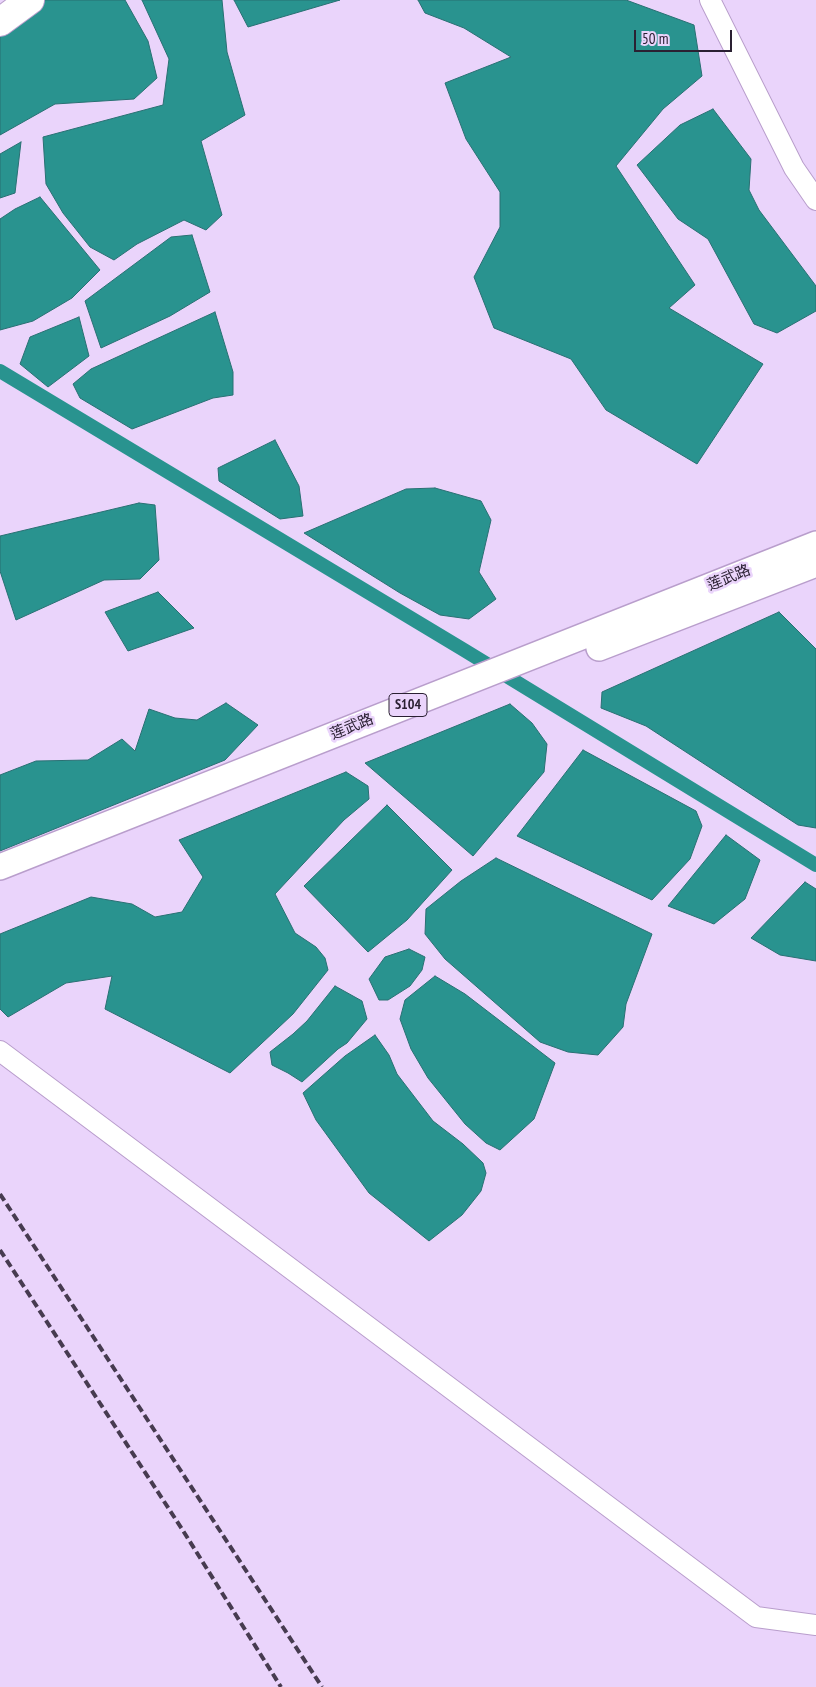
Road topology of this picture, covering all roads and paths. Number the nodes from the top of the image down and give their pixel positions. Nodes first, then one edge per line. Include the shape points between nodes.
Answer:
1 (30, 0) edge
2 (710, 0) edge
3 (0, 22) edge
4 (816, 200) edge
5 (816, 544) edge
6 (816, 564) edge
7 (0, 867) edge
8 (0, 882) edge
9 (0, 1050) edge
10 (816, 1625) edge

1 - 3 highway
2 - 4 street via 794,168
5 - 7 main road, 莲武路 / S104
6 - 8 main road, 莲武路
9 - 10 street via 756,1617

